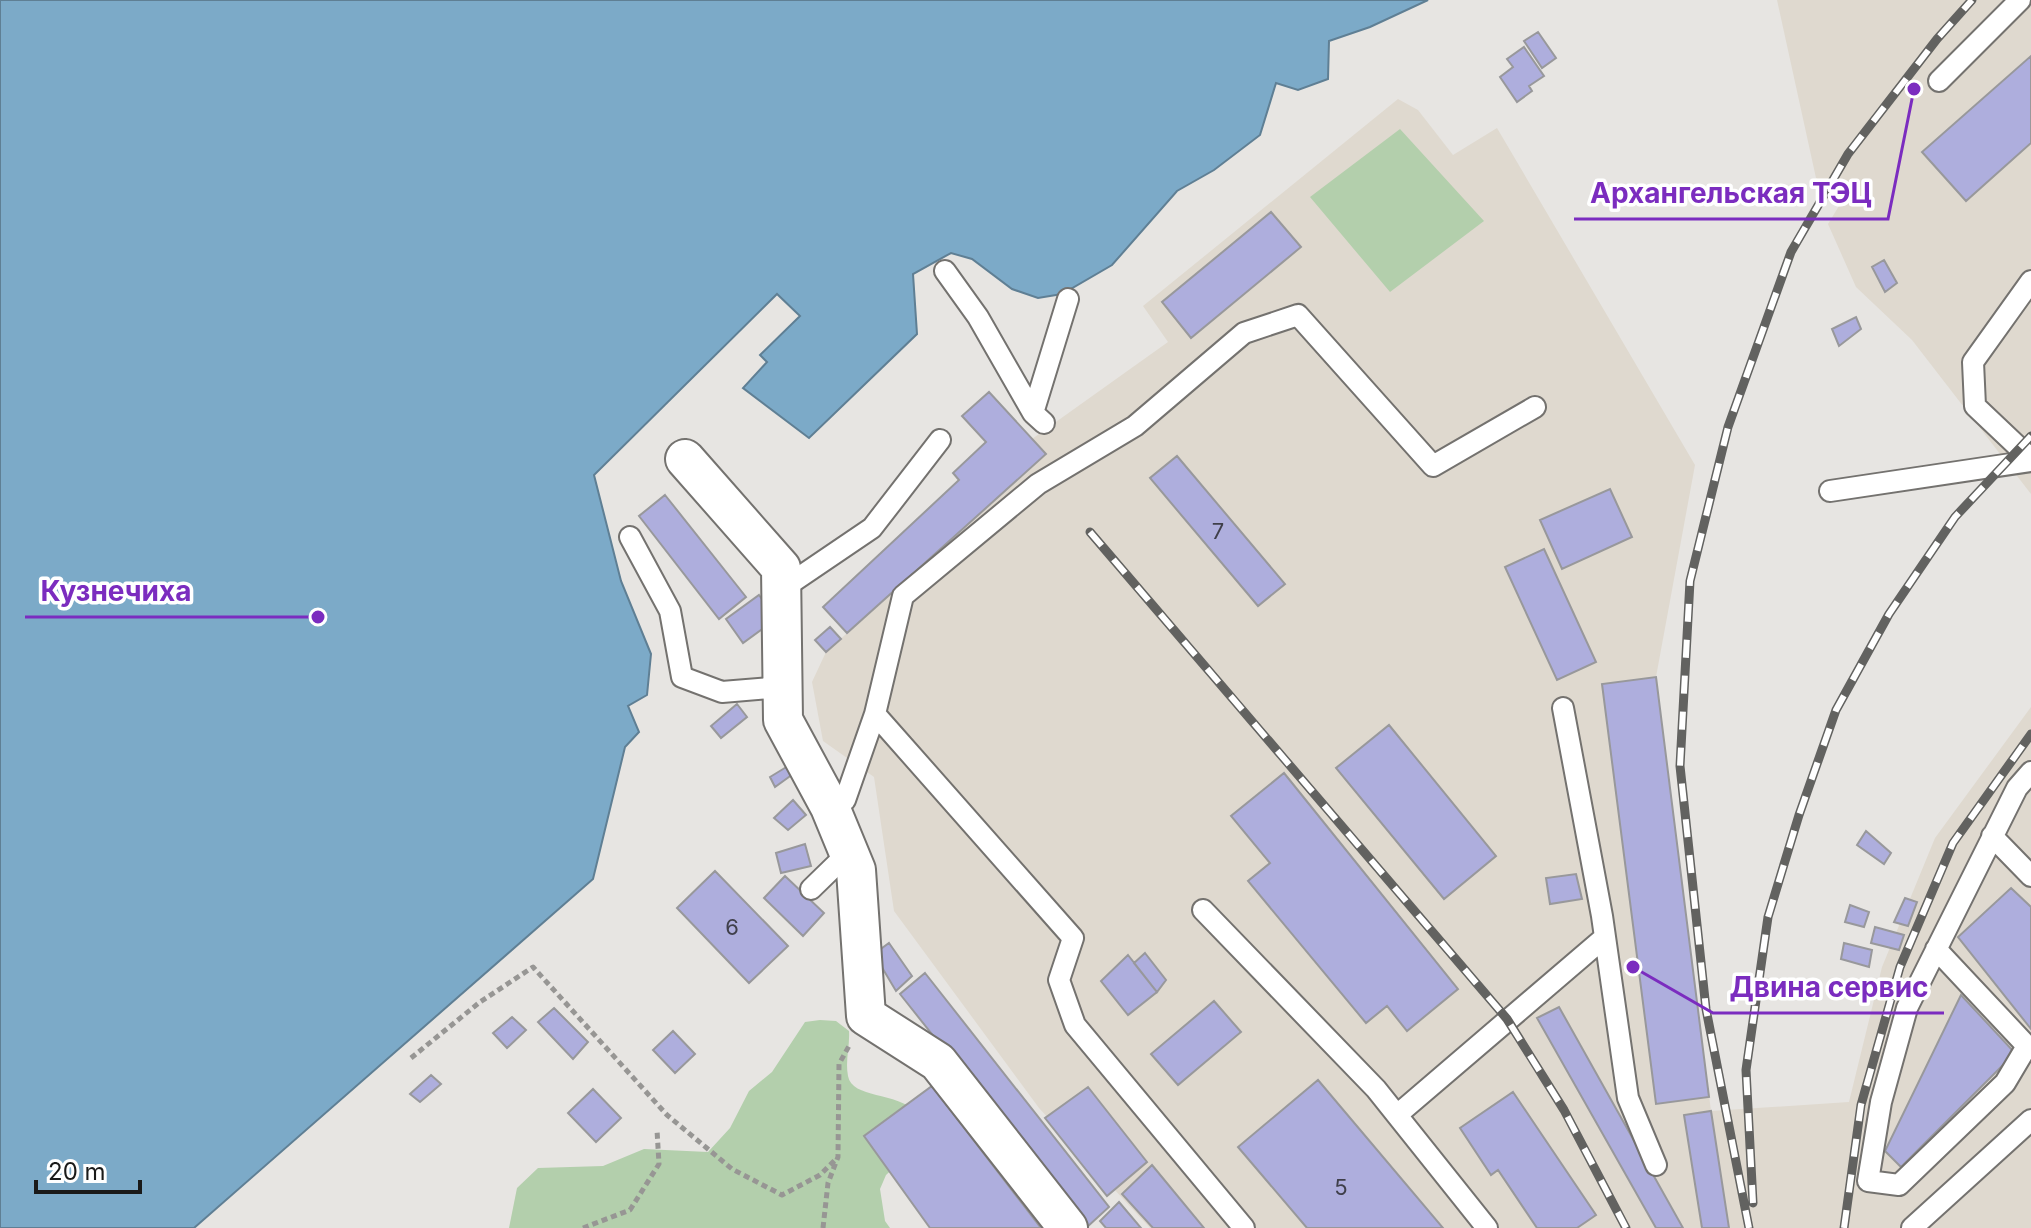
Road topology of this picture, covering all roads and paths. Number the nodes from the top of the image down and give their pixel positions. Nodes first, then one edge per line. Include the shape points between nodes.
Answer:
1 (2020, 0) edge
2 (1939, 81) dead end
3 (945, 271) dead end
4 (2031, 281) edge
5 (1068, 299) dead end
6 (1535, 407) dead end
7 (940, 440) dead end
8 (685, 459) dead end
9 (2031, 460) edge
10 (1830, 491) dead end
11 (630, 537) dead end
12 (782, 589) junction
13 (781, 687) junction
14 (1563, 708) dead end
15 (875, 714) junction
16 (2031, 772) edge
17 (830, 807) junction
18 (1992, 836) junction
19 (849, 852) junction
20 (2031, 876) edge
21 (811, 889) dead end
22 (1203, 910) dead end
23 (1605, 937) junction
24 (1936, 949) junction
25 (866, 1016) junction
26 (411, 1058) dead end
27 (1397, 1115) junction
28 (2031, 1120) edge
29 (657, 1130) dead end
30 (838, 1157) junction
31 (1656, 1165) dead end
32 (583, 1228) edge
33 (823, 1228) edge
34 (1068, 1228) edge
35 (1244, 1228) edge
36 (1487, 1228) edge
37 (1912, 1228) edge

1 - 2 lane
3 - 5 lane via 1038,418
4 - 9 lane via 1973,362 1975,406
6 - 15 lane via 1433,466 1298,315 1244,333 1135,426 1038,484 903,596
7 - 12 lane via 872,528
8 - 12 street via 781,568
9 - 10 lane
11 - 13 lane via 670,611 682,677 722,692
12 - 13 street
13 - 17 street via 783,720
14 - 23 lane
15 - 17 lane via 845,800
15 - 35 lane via 1073,938 1059,980 1075,1025
16 - 18 lane
17 - 19 street
18 - 20 lane
18 - 24 lane
19 - 21 lane
19 - 25 street via 856,870
22 - 27 lane
23 - 27 lane
23 - 31 lane via 1628,1098
24 - 24 lane via 1907,1008 1881,1102 1868,1181 1899,1185 2005,1083 2027,1046
25 - 30 path via 839,1064
25 - 34 street via 938,1062
26 - 30 path via 533,967 667,1115 732,1169 782,1195 820,1175
27 - 36 lane
28 - 37 lane
29 - 32 path via 659,1164 630,1210
30 - 33 path via 828,1183

